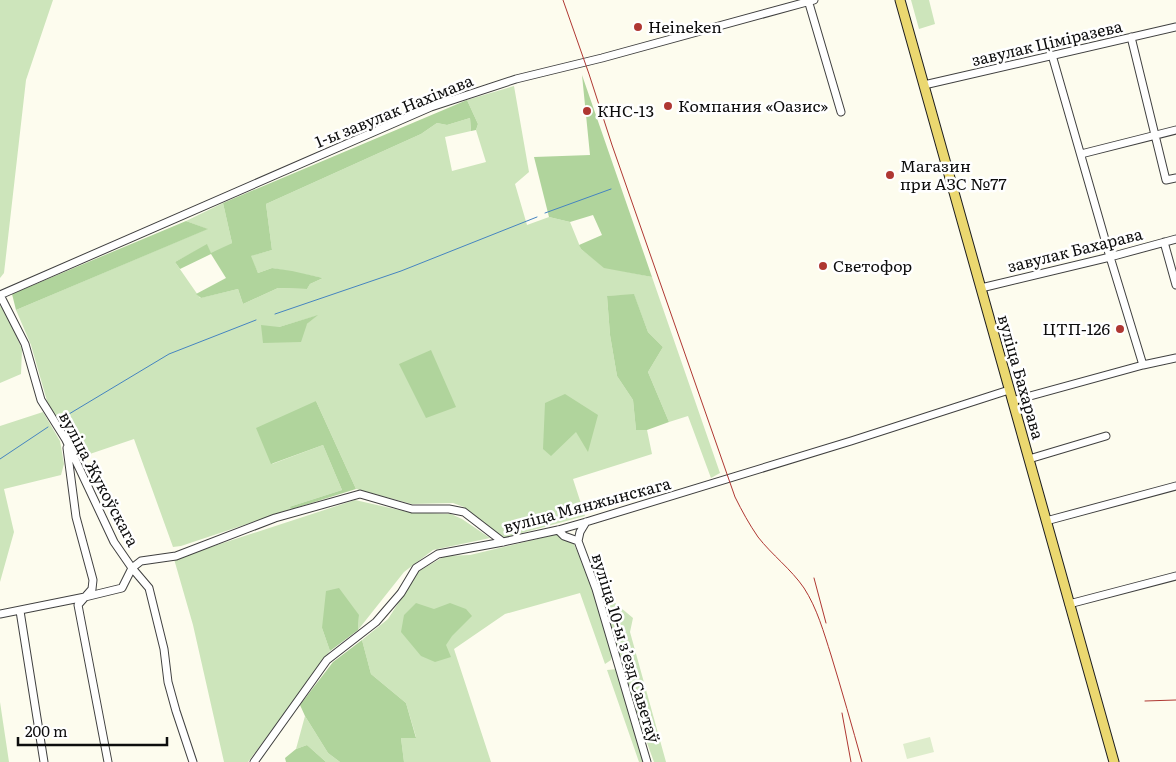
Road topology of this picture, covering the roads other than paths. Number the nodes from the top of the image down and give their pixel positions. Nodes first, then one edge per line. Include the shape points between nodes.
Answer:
1 (900, 0) edge
2 (810, 1) edge
3 (1176, 27) edge
4 (1131, 37) junction
5 (1052, 55) junction
6 (924, 85) junction
7 (841, 112) dead end
8 (1176, 130) edge
9 (1154, 136) junction
10 (1081, 154) junction
11 (1176, 178) edge
12 (1176, 239) edge
13 (1164, 242) junction
14 (1110, 257) junction
15 (1176, 285) edge
16 (981, 288) junction
17 (0, 295) edge
18 (1176, 358) edge
19 (1143, 365) junction
20 (1009, 390) junction
21 (1012, 400) junction
22 (1106, 436) dead end
23 (66, 440) junction
24 (1029, 459) junction
25 (1176, 486) edge
26 (1046, 521) junction
27 (586, 522) junction
28 (558, 530) junction
29 (578, 541) junction
30 (503, 542) junction
31 (132, 568) junction
32 (1176, 576) edge
33 (85, 597) junction
34 (1069, 604) junction
35 (20, 610) junction
36 (0, 614) edge
37 (44, 762) edge
38 (108, 762) edge
39 (193, 762) edge
40 (254, 762) edge
41 (647, 762) edge
42 (1114, 762) edge

1 - 6 main road, вуліца Бахарава
2 - 7 street
2 - 17 street, 1-ы завулак Нахімава via 511,81 431,107
3 - 4 street, завулак Ціміразева
4 - 5 street, завулак Ціміразева
4 - 9 street
5 - 6 street, завулак Ціміразева
5 - 10 street
6 - 16 main road, вуліца Бахарава
8 - 9 street
9 - 10 street
9 - 11 street via 1166,180
10 - 14 street
12 - 13 street, завулак Бахарава
13 - 14 street, завулак Бахарава
13 - 15 street
14 - 16 street, завулак Бахарава
14 - 19 street
16 - 20 main road, вуліца Бахарава
17 - 23 street, вуліца Жукоўскага via 25,344 41,400
18 - 19 street
19 - 21 street
20 - 21 main road, вуліца Бахарава
20 - 27 street, вуліца Мянжынскага
21 - 24 main road, вуліца Бахарава
22 - 24 street
23 - 31 street, вуліца Жукоўскага via 114,542
23 - 33 street via 76,517 93,580 92,589
24 - 26 main road, вуліца Бахарава
25 - 26 street
26 - 34 main road, вуліца Бахарава
27 - 28 street, вуліца Мянжынскага
27 - 29 street, вуліца 10-ы зʼезд Саветаў
28 - 29 street, вуліца 10-ы зʼезд Саветаў
28 - 30 street, вуліца Мянжынскага
29 - 41 street, вуліца 10-ы зʼезд Саветаў via 596,589
30 - 31 street via 464,512 412,509 360,494 275,518 176,556 141,560
30 - 40 street, вуліца Мянжынскага via 438,554 416,568 401,593 376,622 327,660
31 - 33 street via 122,588
31 - 39 street, вуліца Жукоўскага via 149,588 164,649 168,682
32 - 34 street
33 - 35 street
33 - 38 street via 78,605
34 - 42 main road, вуліца Бахарава
35 - 36 street
35 - 37 street

